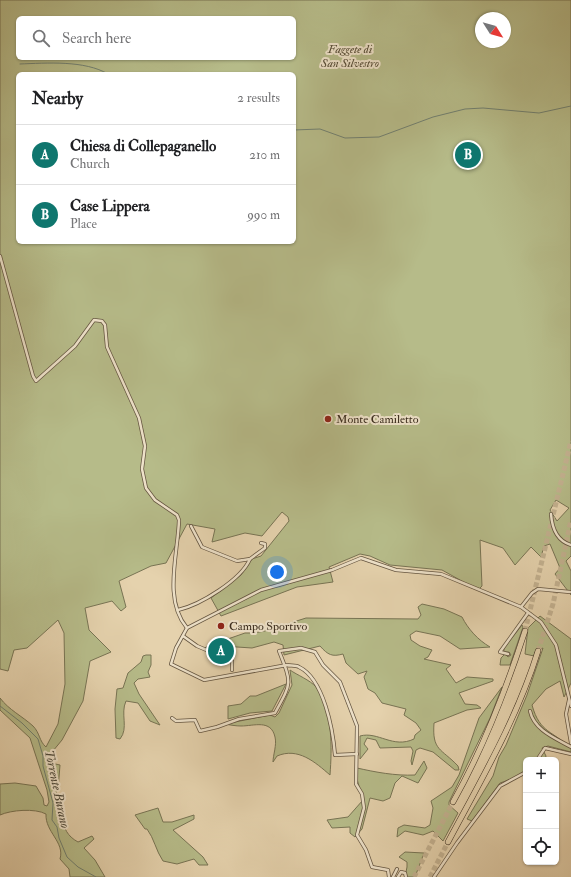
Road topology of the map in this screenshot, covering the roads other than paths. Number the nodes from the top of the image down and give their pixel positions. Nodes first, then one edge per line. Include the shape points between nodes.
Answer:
1 (0, 256) edge
2 (551, 514) dead end
3 (191, 526) dead end
4 (261, 543) dead end
5 (571, 545) edge
6 (250, 559) junction
7 (570, 592) dead end
8 (521, 608) junction
9 (178, 610) junction
10 (528, 613) junction
11 (187, 628) junction
12 (525, 631) tunnel mouth
13 (183, 636) junction
14 (538, 651) tunnel mouth
15 (508, 654) dead end
16 (284, 665) junction
17 (232, 670) dead end
18 (569, 699) junction
19 (571, 706) edge
20 (530, 711) dead end
21 (172, 718) dead end
22 (571, 743) edge
23 (571, 747) edge
24 (357, 754) junction
25 (571, 754) edge
26 (539, 757) edge
27 (523, 774) edge
28 (453, 802) tunnel mouth
29 (448, 842) tunnel mouth
30 (397, 869) dead end
31 (390, 877) edge
32 (393, 877) edge
33 (398, 877) edge
34 (406, 877) edge
35 (434, 877) edge

1 - 9 street via 36,381 75,346 94,320 102,321 105,325 107,347 139,418 145,446 142,469 146,488 155,500 177,514 179,520 174,584
2 - 5 street via 553,528 559,538
3 - 6 street via 198,542 208,551 237,561
4 - 6 street via 265,544 265,548
6 - 9 street via 232,581 200,602
7 - 8 street via 538,589
8 - 10 street
8 - 11 street via 441,574 396,570 361,558 332,570 261,590
9 - 11 street via 180,619
10 - 15 street via 500,652
10 - 18 street via 541,622 556,645
11 - 13 street
12 - 28 highway via 491,727
13 - 16 street via 171,664 204,680
13 - 17 street via 197,646 232,661
14 - 29 highway via 518,707
16 - 21 street via 290,683 274,713 200,730 195,720 176,721
16 - 24 street via 299,667 314,681 323,699 335,755
16 - 24 street via 279,651 300,648 315,652 323,665 340,682 357,726
18 - 19 street
18 - 22 street via 566,714
20 - 23 street via 538,727
24 - 31 street via 356,784 362,794 364,808 357,835 372,867 388,870
25 - 26 street via 545,748
27 - 35 street via 500,786
30 - 32 street
33 - 34 street via 399,873 403,872

